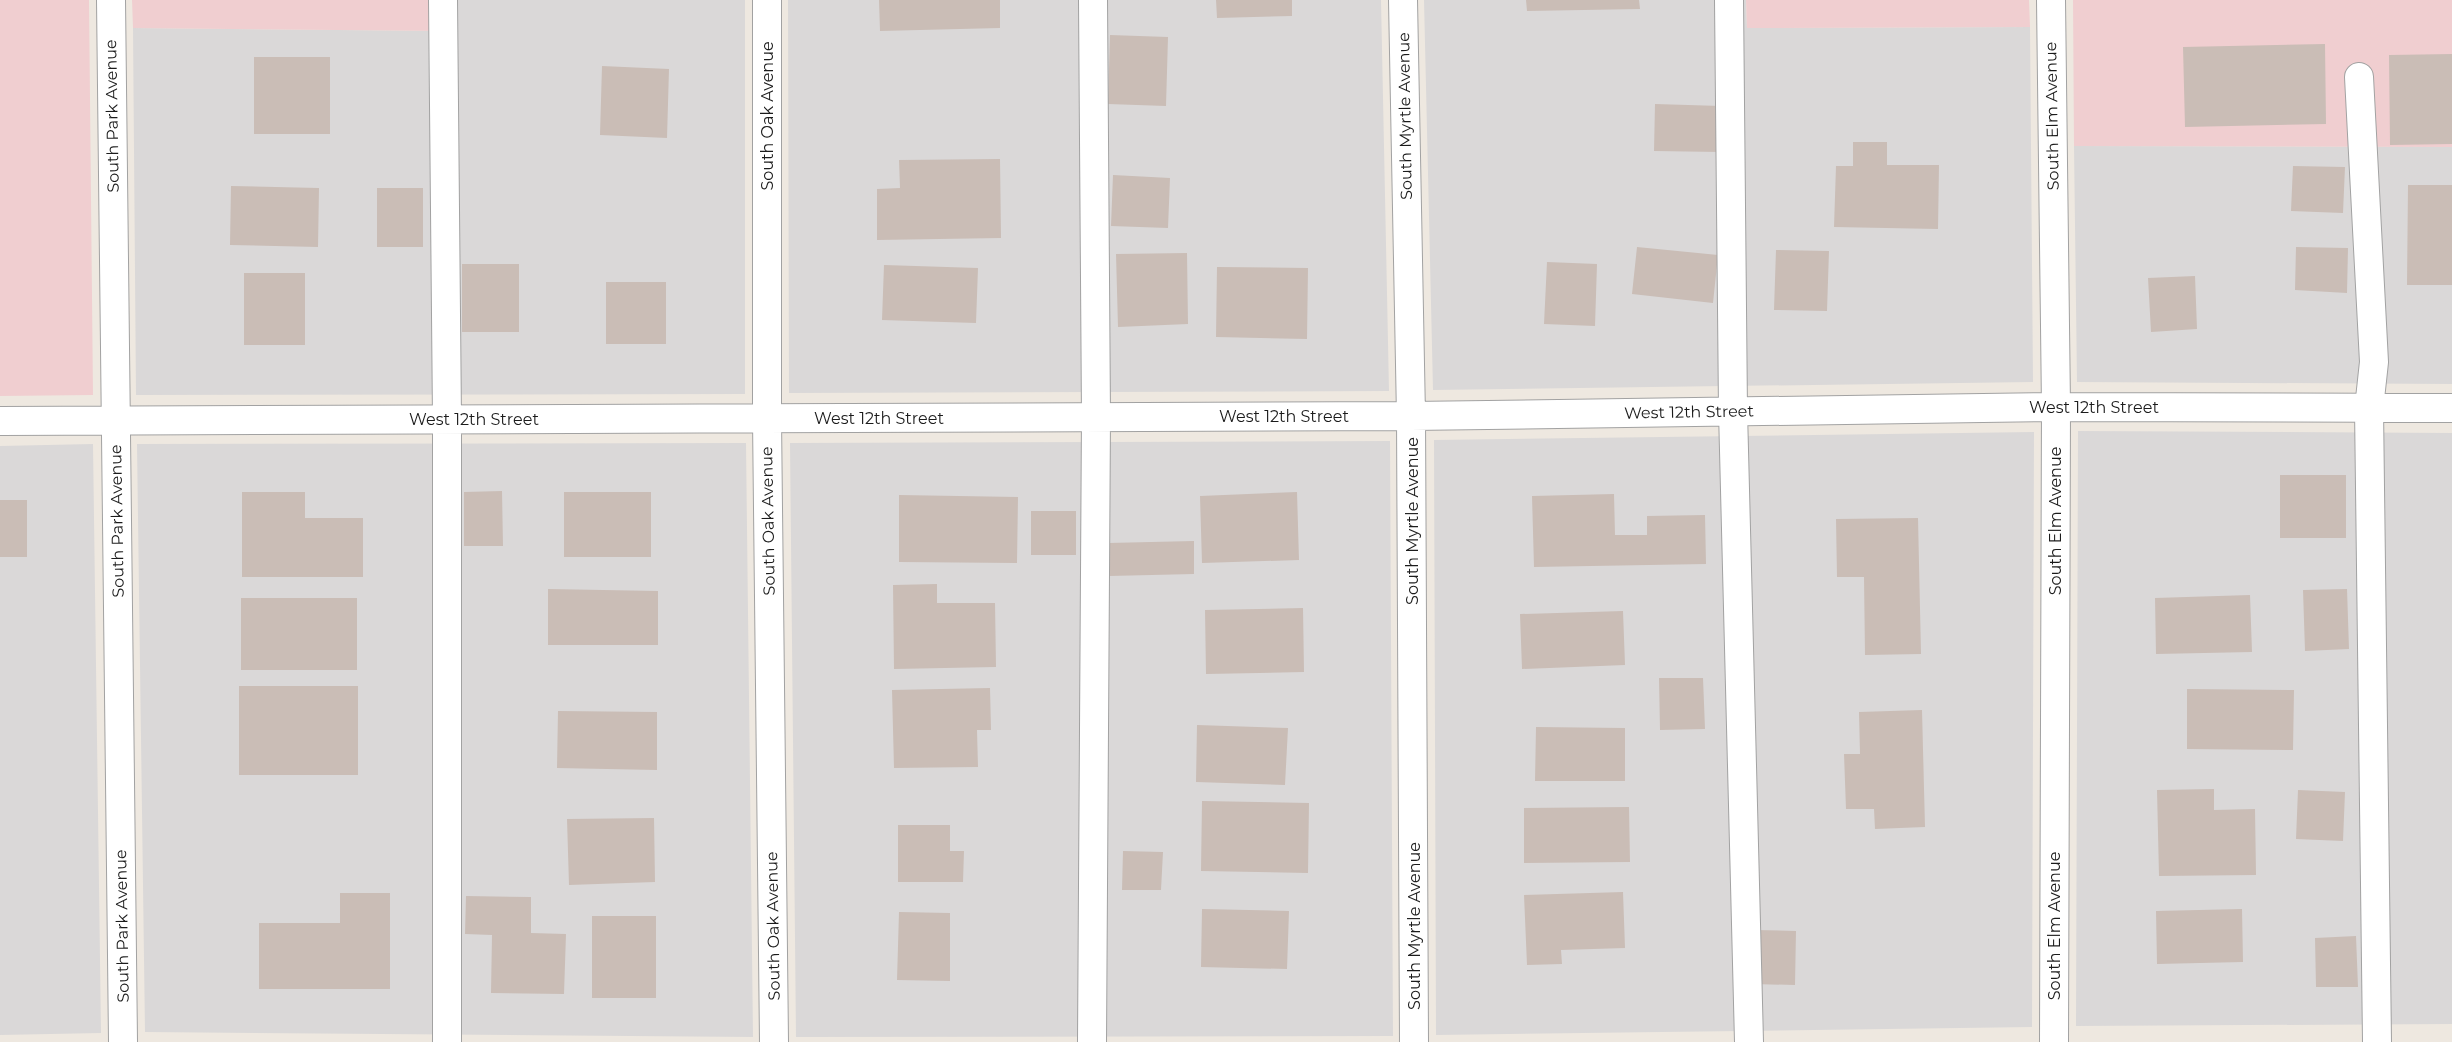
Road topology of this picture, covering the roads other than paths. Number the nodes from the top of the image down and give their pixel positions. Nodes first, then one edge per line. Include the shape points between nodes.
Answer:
1 (111, 0) edge
2 (443, 0) edge
3 (767, 0) edge
4 (1093, 0) edge
5 (1402, 0) edge
6 (1729, 0) edge
7 (2051, 0) edge
8 (2360, 77) dead end
9 (2056, 407) junction
10 (2370, 408) junction
11 (2452, 408) edge
12 (1733, 411) junction
13 (1411, 416) junction
14 (1096, 417) junction
15 (115, 419) junction
16 (447, 419) junction
17 (767, 419) junction
18 (0, 421) edge
19 (123, 1042) edge
20 (446, 1042) edge
21 (774, 1042) edge
22 (1092, 1042) edge
23 (1414, 1042) edge
24 (1749, 1042) edge
25 (2054, 1042) edge
26 (2378, 1042) edge

1 - 15 street, South Park Avenue
2 - 16 street
3 - 17 street, South Oak Avenue
4 - 14 street
5 - 13 street, South Myrtle Avenue
6 - 12 street
7 - 9 street, South Elm Avenue
8 - 10 street via 2374,362
9 - 10 street, West 12th Street
9 - 12 street, West 12th Street
9 - 25 street, South Elm Avenue
10 - 11 street, West 12th Street
10 - 26 street
12 - 13 street, West 12th Street
12 - 24 street
13 - 14 street, West 12th Street
13 - 23 street, South Myrtle Avenue
14 - 17 street, West 12th Street
14 - 22 street
15 - 16 street, West 12th Street
15 - 18 street, West 12th Street
15 - 19 street, South Park Avenue
16 - 17 street, West 12th Street
16 - 20 street
17 - 21 street, South Oak Avenue

